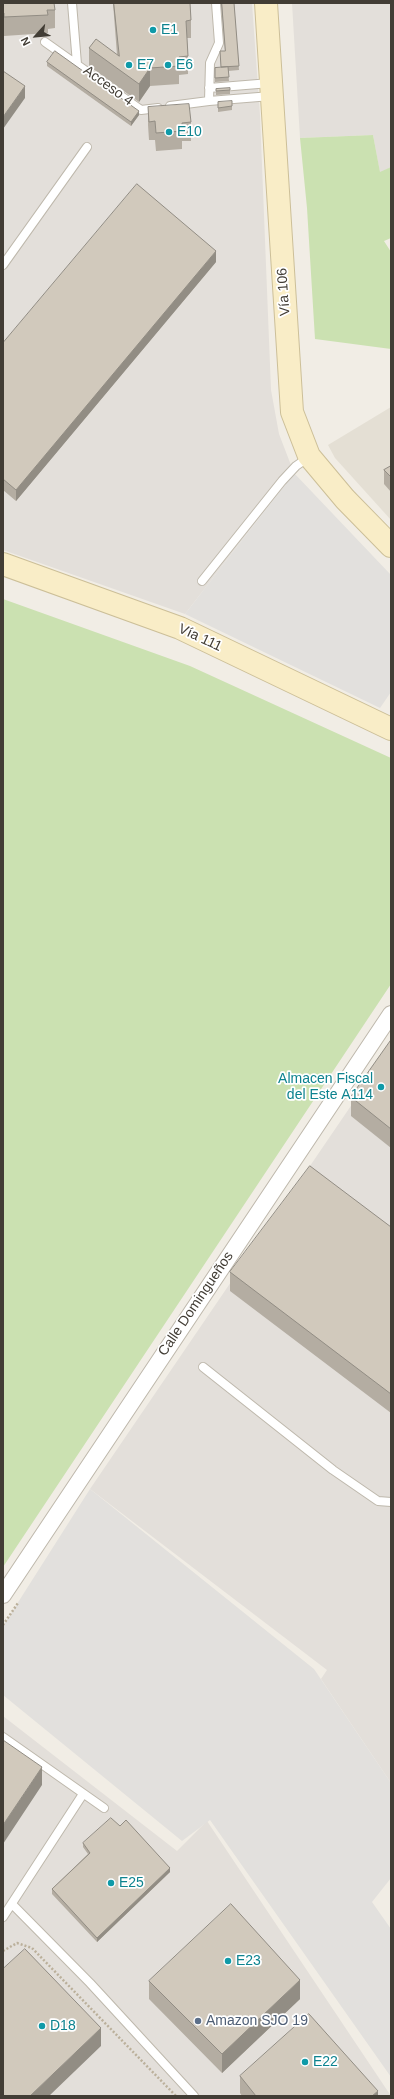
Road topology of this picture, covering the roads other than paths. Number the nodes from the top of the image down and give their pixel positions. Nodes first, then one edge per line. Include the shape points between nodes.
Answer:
1 (72, 3) edge
2 (216, 3) edge
3 (266, 3) edge
4 (45, 42) dead end
5 (77, 64) junction
6 (208, 88) junction
7 (271, 89) junction
8 (209, 100) junction
9 (87, 147) dead end
10 (3, 265) edge
11 (310, 456) junction
12 (391, 546) edge
13 (3, 564) edge
14 (202, 581) dead end
15 (391, 729) edge
16 (391, 1014) edge
17 (203, 1367) dead end
18 (391, 1502) edge
19 (3, 1595) edge
20 (3, 1737) edge
21 (83, 1794) junction
22 (104, 1808) dead end
23 (12, 1904) junction
24 (3, 1918) edge
25 (194, 2096) edge

1 - 5 lane
2 - 6 lane via 219,42 210,63
3 - 7 main road, Vía 106
4 - 5 lane, Acceso 4
5 - 8 lane, Acceso 4 via 141,110
6 - 7 lane
6 - 8 lane
7 - 8 lane, Acceso 4
7 - 11 main road, Vía 106 via 292,412
9 - 10 lane
11 - 12 main road, Vía 106 via 346,500
11 - 14 lane via 282,481
13 - 15 main road, Vía 111 via 180,628
16 - 19 street, Calle Domingueños
17 - 18 lane via 333,1470 378,1501
20 - 21 lane
21 - 22 lane
21 - 23 lane
23 - 24 lane
23 - 25 lane via 90,1983

